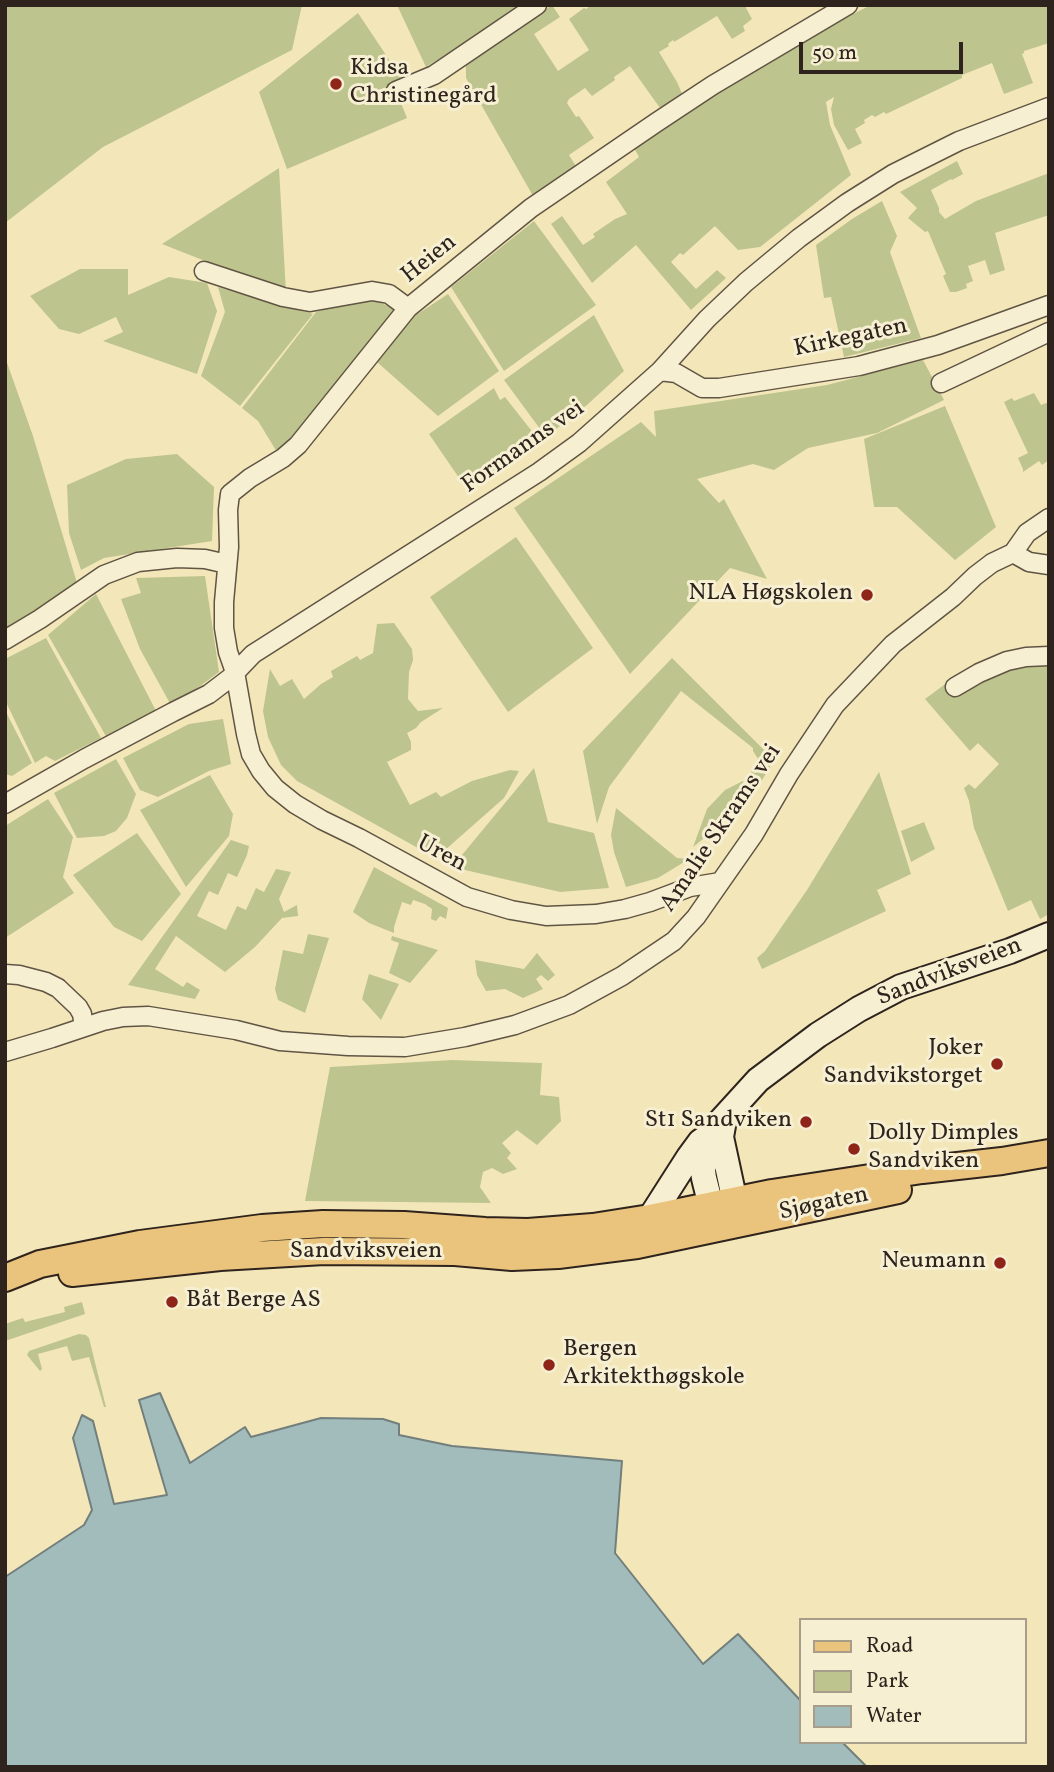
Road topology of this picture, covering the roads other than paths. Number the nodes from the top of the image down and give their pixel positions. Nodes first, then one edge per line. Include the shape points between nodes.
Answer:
1 (537, 5) edge
2 (848, 5) edge
3 (396, 91) dead end
4 (1049, 107) edge
5 (204, 271) dead end
6 (1049, 305) edge
7 (408, 308) junction
8 (1049, 332) edge
9 (660, 371) junction
10 (942, 383) dead end
11 (1049, 518) edge
12 (1013, 554) junction
13 (227, 564) junction
14 (1049, 565) edge
15 (5, 640) edge
16 (1049, 656) edge
17 (235, 672) junction
18 (955, 687) dead end
19 (5, 804) edge
20 (720, 882) junction
21 (1049, 935) edge
22 (5, 974) edge
23 (84, 1027) junction
24 (5, 1052) edge
25 (715, 1128) junction
26 (1049, 1153) edge
27 (724, 1211) junction
28 (650, 1218) junction
29 (5, 1278) edge
30 (5, 1286) edge

1 - 3 street via 434,75
2 - 7 street, Heien via 713,85 531,208
4 - 9 street, Formanns vei via 959,141 847,203 746,282
5 - 7 street via 310,302 372,291 389,294
6 - 9 street, Kirkegaten via 937,345 859,366 719,388 702,387 676,373
7 - 13 street, Heien via 298,445 230,494
8 - 10 street
9 - 17 street, Formanns vei via 539,472 253,654
11 - 12 street via 1027,534
12 - 14 street
12 - 20 street, Amalie Skrams vei via 975,576 893,644 835,705
13 - 15 street via 177,558 138,562 104,575
13 - 17 street, Heien via 224,628
16 - 18 street via 1007,661
17 - 19 street, Formanns vei via 209,694
17 - 20 street, Uren via 251,754 275,788 322,820 467,897 545,916 596,914
20 - 23 street, Amalie Skrams vei via 674,941 622,976 547,1014 478,1034 375,1047 280,1041 148,1016
21 - 25 main road, Sandviksveien via 901,987 859,1009 758,1080
22 - 23 street via 58,988 78,1007
23 - 24 street, Amalie Skrams vei
25 - 27 main road via 721,1136
25 - 28 main road, Sandviksveien via 689,1157
26 - 27 main road, Sjøgaten via 1002,1161 924,1184
27 - 28 main road, Sandviksveien
27 - 30 main road, Sandviksveien via 637,1245 558,1255 324,1251 44,1276
28 - 29 main road, Sandviksveien via 528,1232 404,1225 262,1228 140,1244 40,1264

